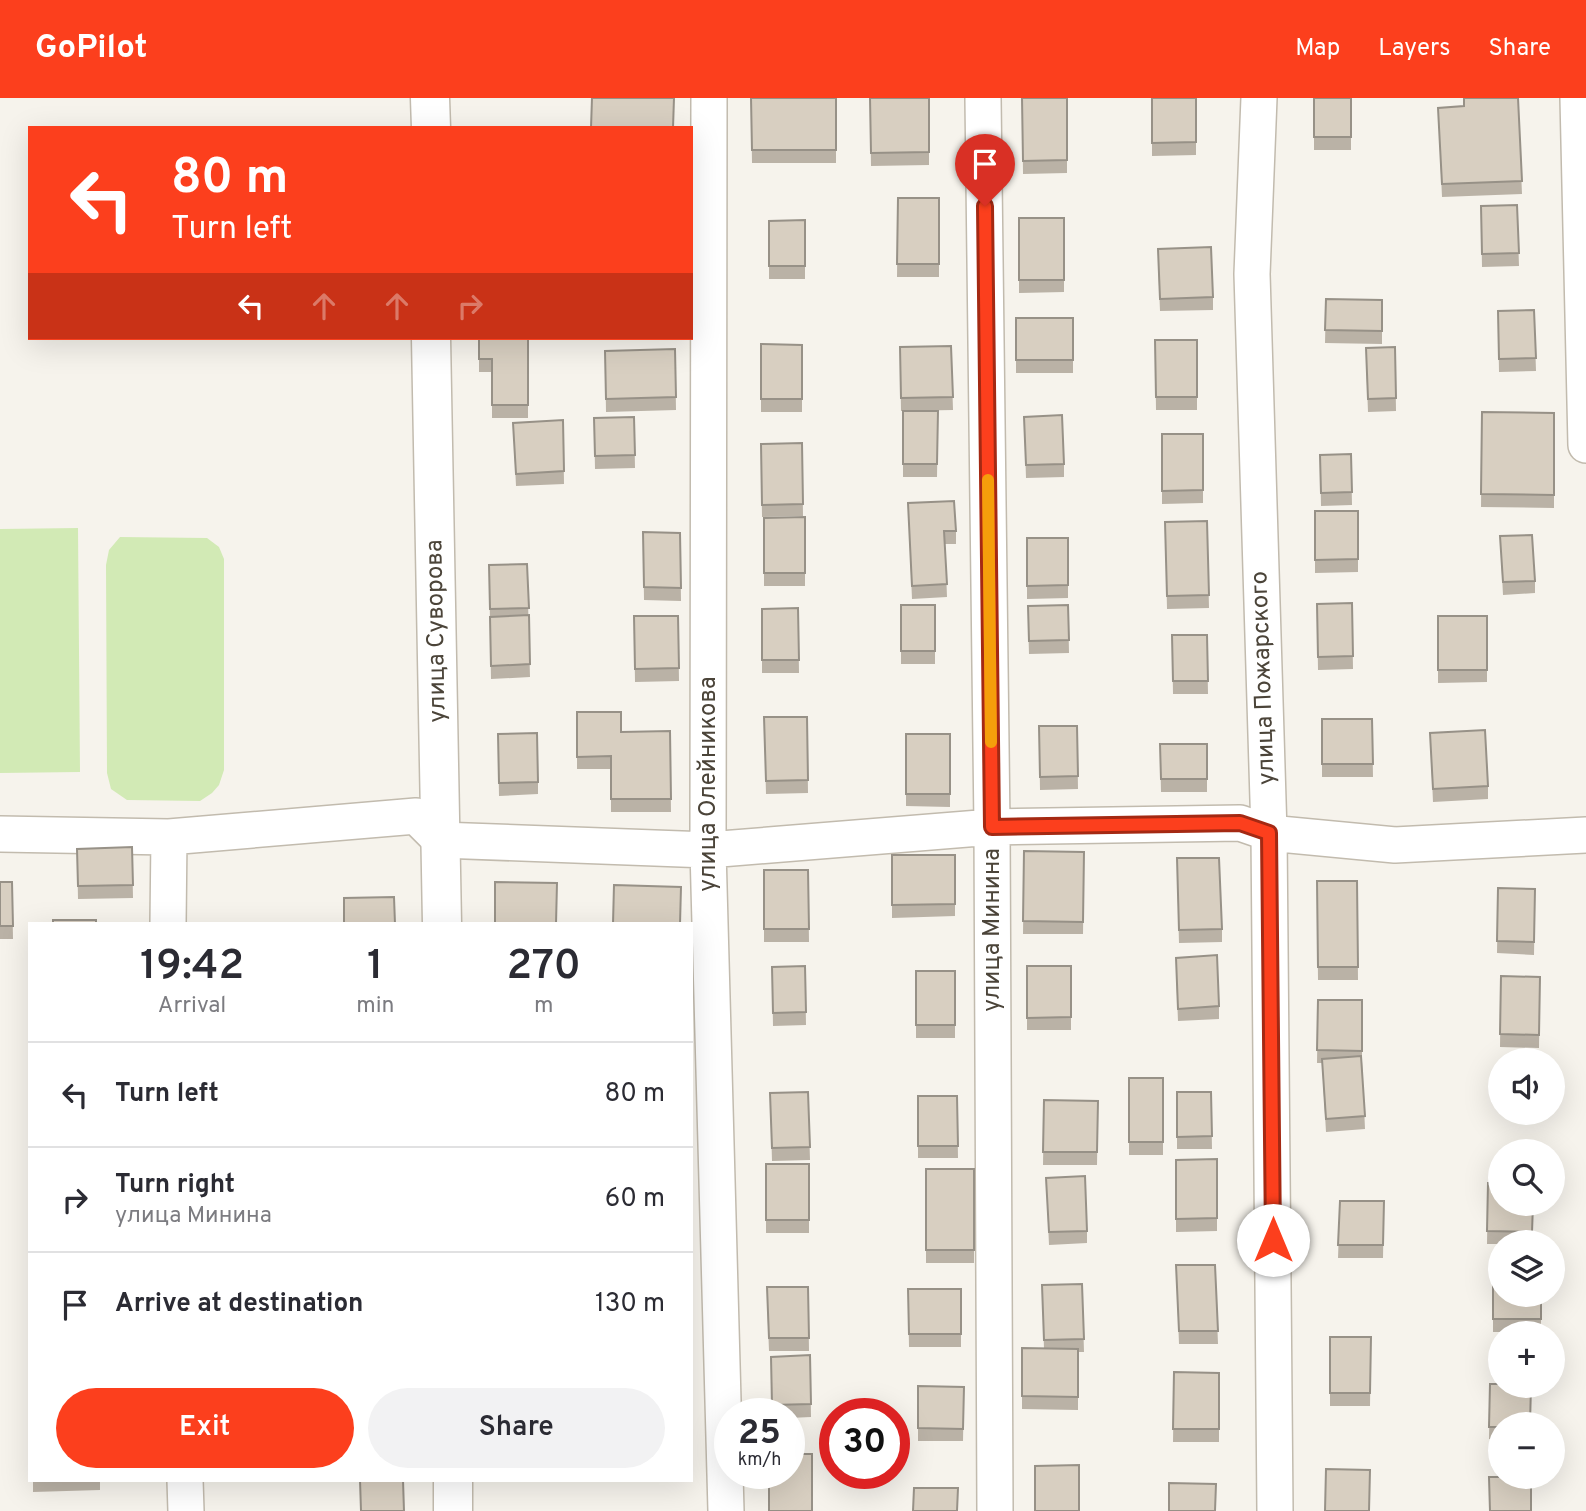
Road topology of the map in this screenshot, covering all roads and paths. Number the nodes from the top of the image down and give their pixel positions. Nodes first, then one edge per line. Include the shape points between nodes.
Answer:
1 (430, 98) edge
2 (709, 98) edge
3 (984, 98) edge
4 (1259, 98) edge
5 (1578, 98) edge
6 (431, 126) edge
7 (431, 340) edge
8 (1586, 445) edge
9 (992, 827) junction
10 (1269, 833) junction
11 (0, 834) edge
12 (1586, 835) edge
13 (169, 837) junction
14 (440, 840) junction
15 (708, 850) junction
16 (168, 922) edge
17 (442, 922) edge
18 (185, 1482) edge
19 (453, 1482) edge
20 (186, 1511) edge
21 (453, 1511) edge
22 (726, 1511) edge
23 (995, 1511) edge
24 (1275, 1511) edge

1 - 6 street
2 - 15 street, улица Олейникова
3 - 9 street, улица Минина
4 - 10 street, улица Пожарского via 1252,274
5 - 8 street
7 - 14 street, улица Суворова
9 - 10 street via 1240,823
9 - 15 street
9 - 23 street, улица Минина
10 - 12 street via 1395,845
10 - 24 street, улица Пожарского
11 - 13 street
13 - 14 street via 416,816
13 - 16 street
14 - 15 street
14 - 17 street, улица Суворова
15 - 22 street, улица Олейникова
18 - 20 street
19 - 21 street

